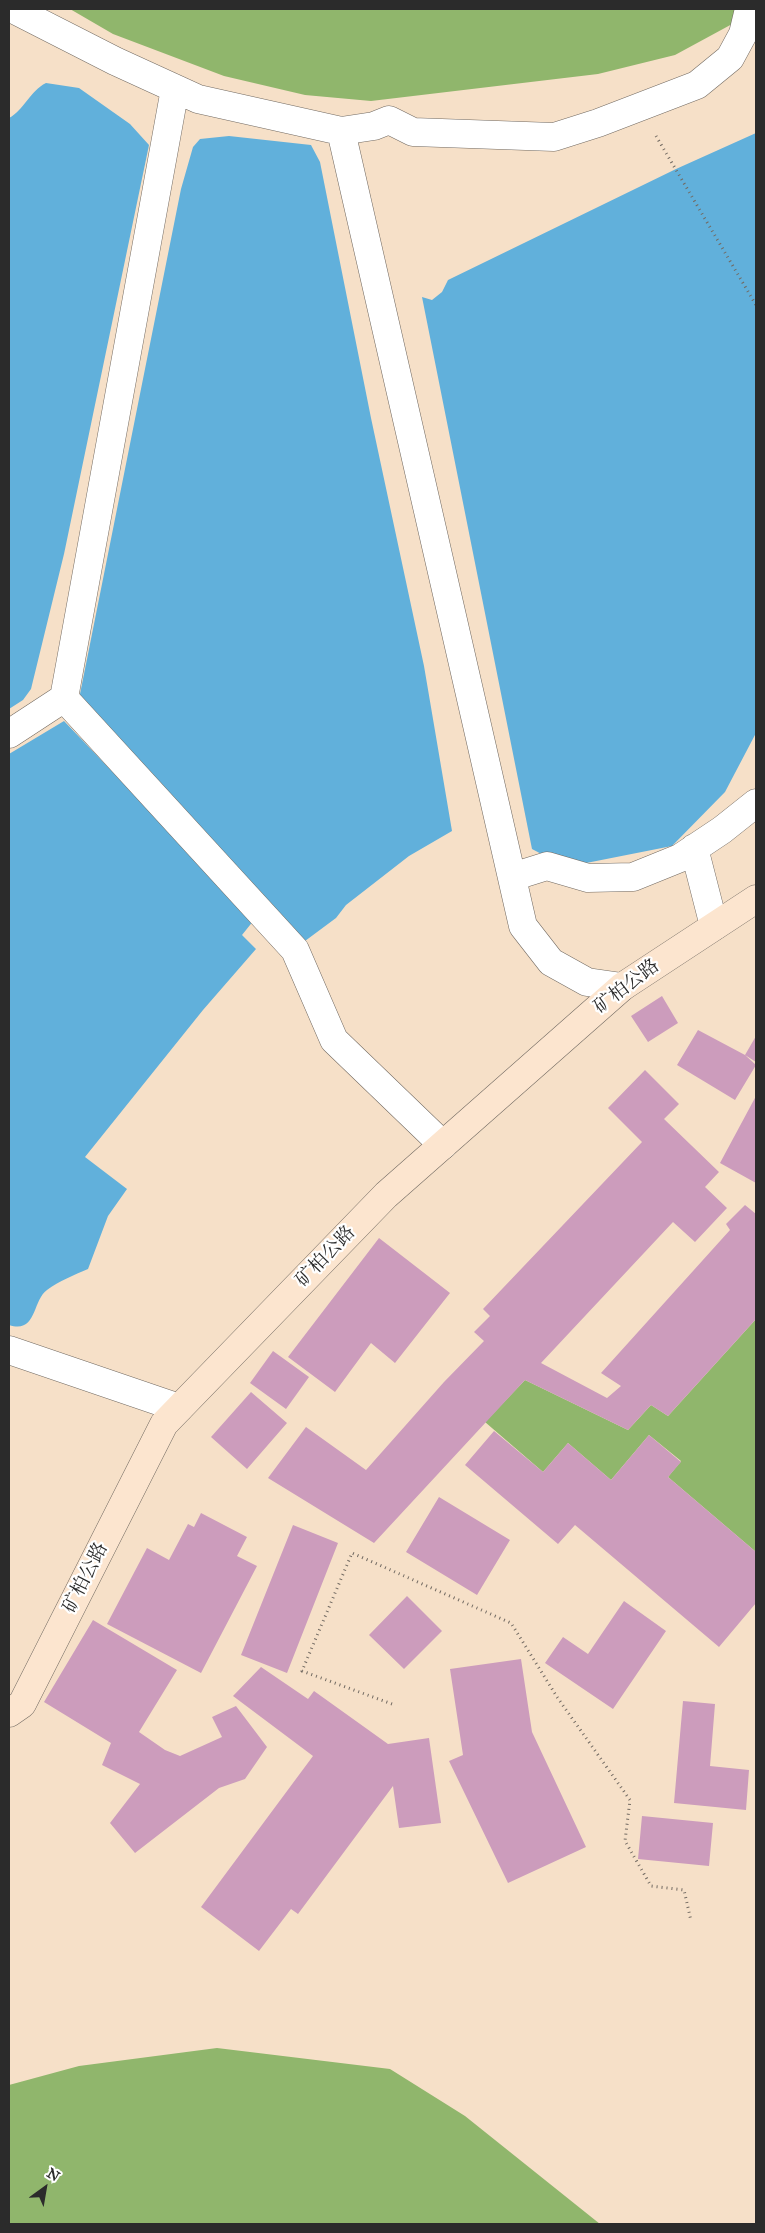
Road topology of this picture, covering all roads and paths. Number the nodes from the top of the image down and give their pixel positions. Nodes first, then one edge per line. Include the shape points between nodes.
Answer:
1 (13, 9) edge
2 (749, 9) edge
3 (175, 89) junction
4 (639, 107) junction
5 (341, 131) junction
6 (756, 305) edge
7 (64, 698) junction
8 (9, 734) edge
9 (756, 803) edge
10 (694, 848) junction
11 (512, 877) junction
12 (756, 899) edge
13 (714, 926) junction
14 (622, 987) junction
15 (443, 1145) junction
16 (9, 1350) edge
17 (179, 1408) junction
18 (392, 1704) dead end
19 (9, 1712) edge
20 (690, 1922) dead end

1 - 3 street
2 - 4 street via 743,34 730,58 698,85
3 - 5 street via 198,99
3 - 7 street
4 - 5 street via 554,137 413,132 390,120
4 - 6 path
5 - 11 street
7 - 8 street
7 - 15 street via 295,950 334,1040
9 - 10 street
10 - 11 street via 680,858 633,877 588,878 547,866
10 - 13 street
11 - 14 street via 523,926 551,962 587,982
12 - 13 street, 矿柏公路
13 - 14 street, 矿柏公路
14 - 15 street, 矿柏公路
15 - 17 street, 矿柏公路 via 386,1195
16 - 17 street
17 - 19 street, 矿柏公路 via 164,1424 22,1704
18 - 20 path via 302,1671 352,1553 511,1623 557,1697 630,1800 625,1840 651,1886 684,1890

